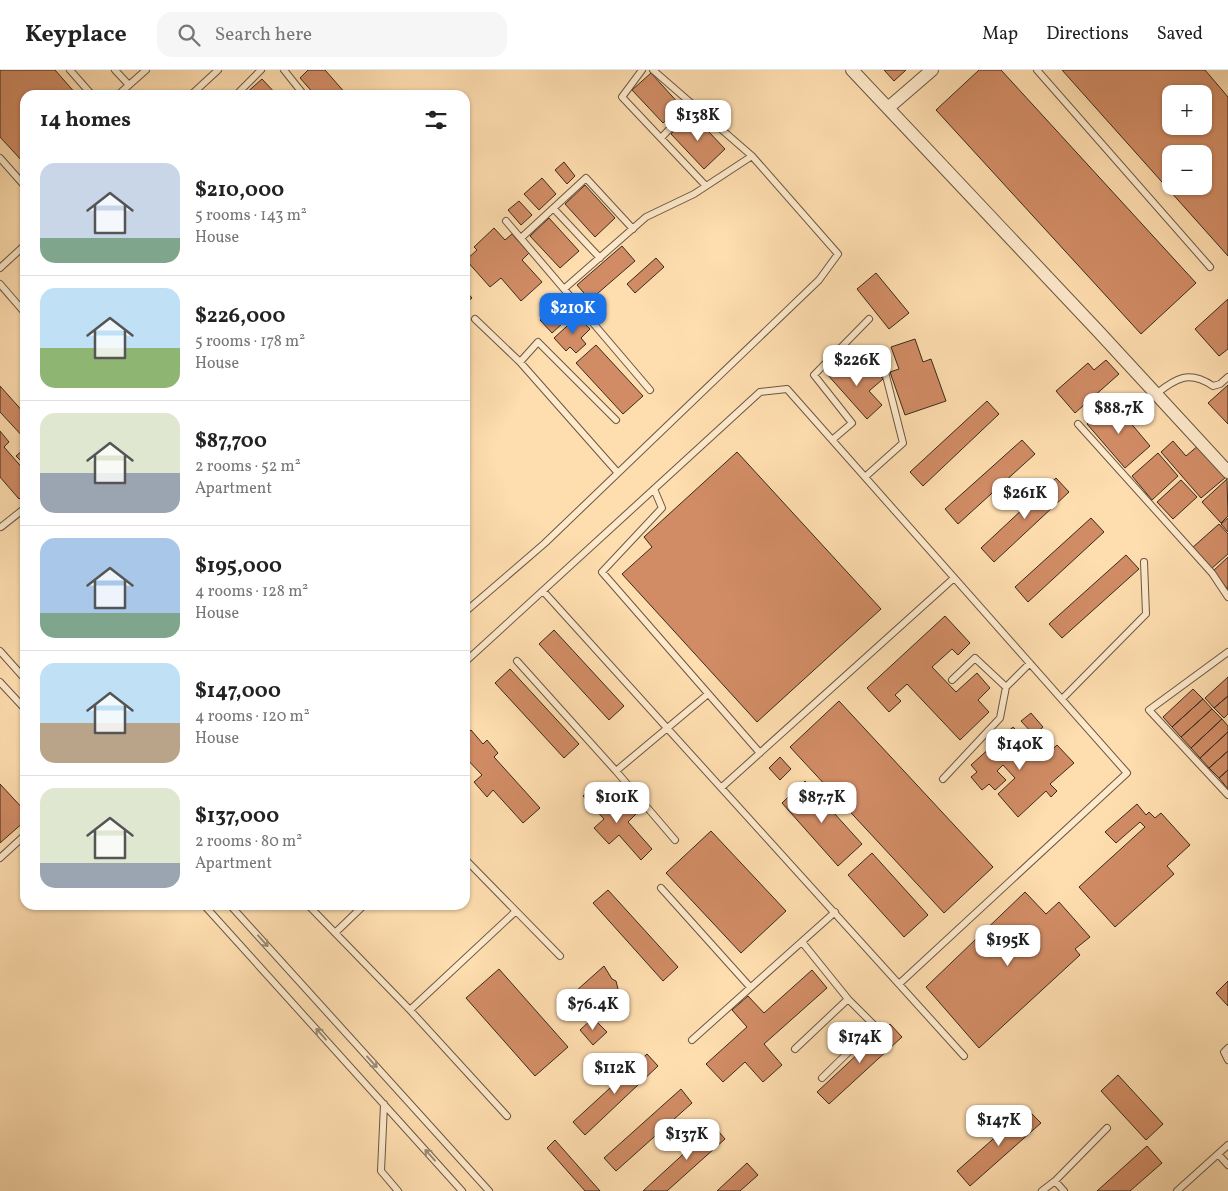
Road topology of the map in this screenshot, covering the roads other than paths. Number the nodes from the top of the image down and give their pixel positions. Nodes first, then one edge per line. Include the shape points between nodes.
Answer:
1 (70, 70) edge
2 (115, 70) edge
3 (146, 70) edge
4 (218, 70) edge
5 (261, 70) edge
6 (284, 70) edge
7 (642, 70) edge
8 (654, 70) edge
9 (852, 70) edge
10 (932, 70) edge
11 (1037, 70) edge
12 (129, 85) junction
13 (88, 90) edge
14 (124, 90) edge
15 (196, 90) edge
16 (241, 90) edge
17 (300, 90) edge
18 (693, 104) junction
19 (888, 108) junction
20 (661, 138) junction
21 (752, 156) junction
22 (0, 158) edge
23 (20, 181) edge
24 (706, 186) junction
25 (554, 209) junction
26 (506, 221) dead end
27 (633, 229) junction
28 (521, 238) junction
29 (20, 250) edge
30 (600, 258) junction
31 (1210, 267) dead end
32 (0, 268) edge
33 (0, 284) edge
34 (565, 288) junction
35 (20, 307) edge
36 (475, 319) dead end
37 (870, 319) dead end
38 (520, 362) junction
39 (885, 372) dead end
40 (1228, 377) edge
41 (650, 390) dead end
42 (1156, 394) junction
43 (616, 420) dead end
44 (1078, 424) dead end
45 (832, 440) junction
46 (1228, 472) edge
47 (618, 473) junction
48 (865, 477) junction
49 (654, 489) junction
50 (20, 512) edge
51 (2, 527) dead end
52 (1144, 562) dead end
53 (954, 578) junction
54 (543, 591) junction
55 (1228, 597) edge
56 (470, 608) edge
57 (0, 651) edge
58 (1228, 652) edge
59 (470, 657) edge
60 (517, 660) dead end
61 (1030, 663) junction
62 (20, 673) edge
63 (952, 680) dead end
64 (0, 682) edge
65 (1006, 687) junction
66 (708, 694) junction
67 (1062, 699) junction
68 (20, 704) edge
69 (668, 728) junction
70 (760, 753) junction
71 (616, 771) junction
72 (943, 779) dead end
73 (722, 788) junction
74 (1228, 795) edge
75 (20, 839) edge
76 (675, 840) dead end
77 (0, 858) edge
78 (470, 864) edge
79 (660, 888) dead end
80 (209, 910) edge
81 (235, 910) edge
82 (313, 910) edge
83 (359, 910) edge
84 (516, 911) junction
85 (835, 912) junction
86 (335, 933) junction
87 (802, 942) junction
88 (560, 956) dead end
89 (900, 984) junction
90 (750, 987) junction
91 (848, 999) junction
92 (410, 1010) junction
93 (692, 1040) dead end
94 (1228, 1048) edge
95 (795, 1049) dead end
96 (964, 1056) dead end
97 (1228, 1060) edge
98 (822, 1078) dead end
99 (384, 1104) junction
100 (507, 1116) dead end
101 (1107, 1128) dead end
102 (1228, 1145) edge
103 (1218, 1154) junction
104 (1228, 1165) edge
105 (1055, 1181) junction
106 (398, 1191) edge
107 (462, 1191) edge
108 (489, 1191) edge
109 (1042, 1191) edge
110 (1064, 1191) edge
111 (1177, 1191) edge

1 - 13 lane
2 - 12 lane
3 - 12 lane
4 - 15 lane
5 - 16 lane
6 - 17 lane
7 - 20 lane via 622,97
8 - 18 lane
9 - 19 street
10 - 19 street
11 - 31 lane
12 - 14 lane
18 - 20 lane
18 - 21 lane
19 - 42 street
20 - 24 lane
21 - 24 lane
21 - 47 lane via 838,254 819,280
22 - 23 lane
24 - 27 lane via 646,217
25 - 27 lane via 586,178
25 - 28 lane
25 - 30 lane
26 - 28 lane
27 - 30 lane
28 - 34 lane
29 - 32 lane
30 - 34 lane
33 - 35 lane
34 - 41 lane
36 - 38 lane
37 - 45 lane via 814,375 852,423
38 - 43 lane via 538,342
38 - 47 lane
39 - 48 lane via 903,444
40 - 42 lane via 1213,386 1203,380 1181,378
42 - 46 street
44 - 55 lane via 1212,573
45 - 48 lane
45 - 49 lane via 787,389 760,392
47 - 56 lane via 545,543
48 - 53 lane
49 - 54 lane
49 - 66 lane via 662,508 602,572
50 - 51 lane
52 - 67 lane via 1146,614
53 - 61 lane
53 - 70 lane
54 - 59 lane
54 - 69 lane
57 - 62 lane
58 - 74 lane via 1150,710
60 - 71 lane
61 - 65 lane
61 - 67 lane
63 - 65 lane via 975,658
64 - 68 lane
65 - 72 lane via 1000,718
66 - 69 lane
66 - 70 lane
67 - 89 lane via 1127,773
69 - 71 lane
69 - 73 lane
70 - 73 lane
71 - 76 lane
73 - 85 lane
75 - 77 lane
78 - 84 lane
79 - 90 lane
99 -> 80 lane
81 -> 108 lane
82 - 86 lane
83 - 86 lane
84 - 88 lane
84 - 92 lane
85 - 87 lane
85 - 89 lane
86 - 92 lane
87 - 90 lane
87 - 91 lane
89 - 96 lane
90 - 93 lane
91 - 95 lane
91 - 98 lane via 875,1026
92 - 100 lane
94 - 97 lane via 1224,1052
99 - 106 lane via 381,1171
107 -> 99 lane
101 - 105 lane
102 - 103 lane
103 - 104 lane
103 - 111 lane
105 - 109 lane
105 - 110 lane

